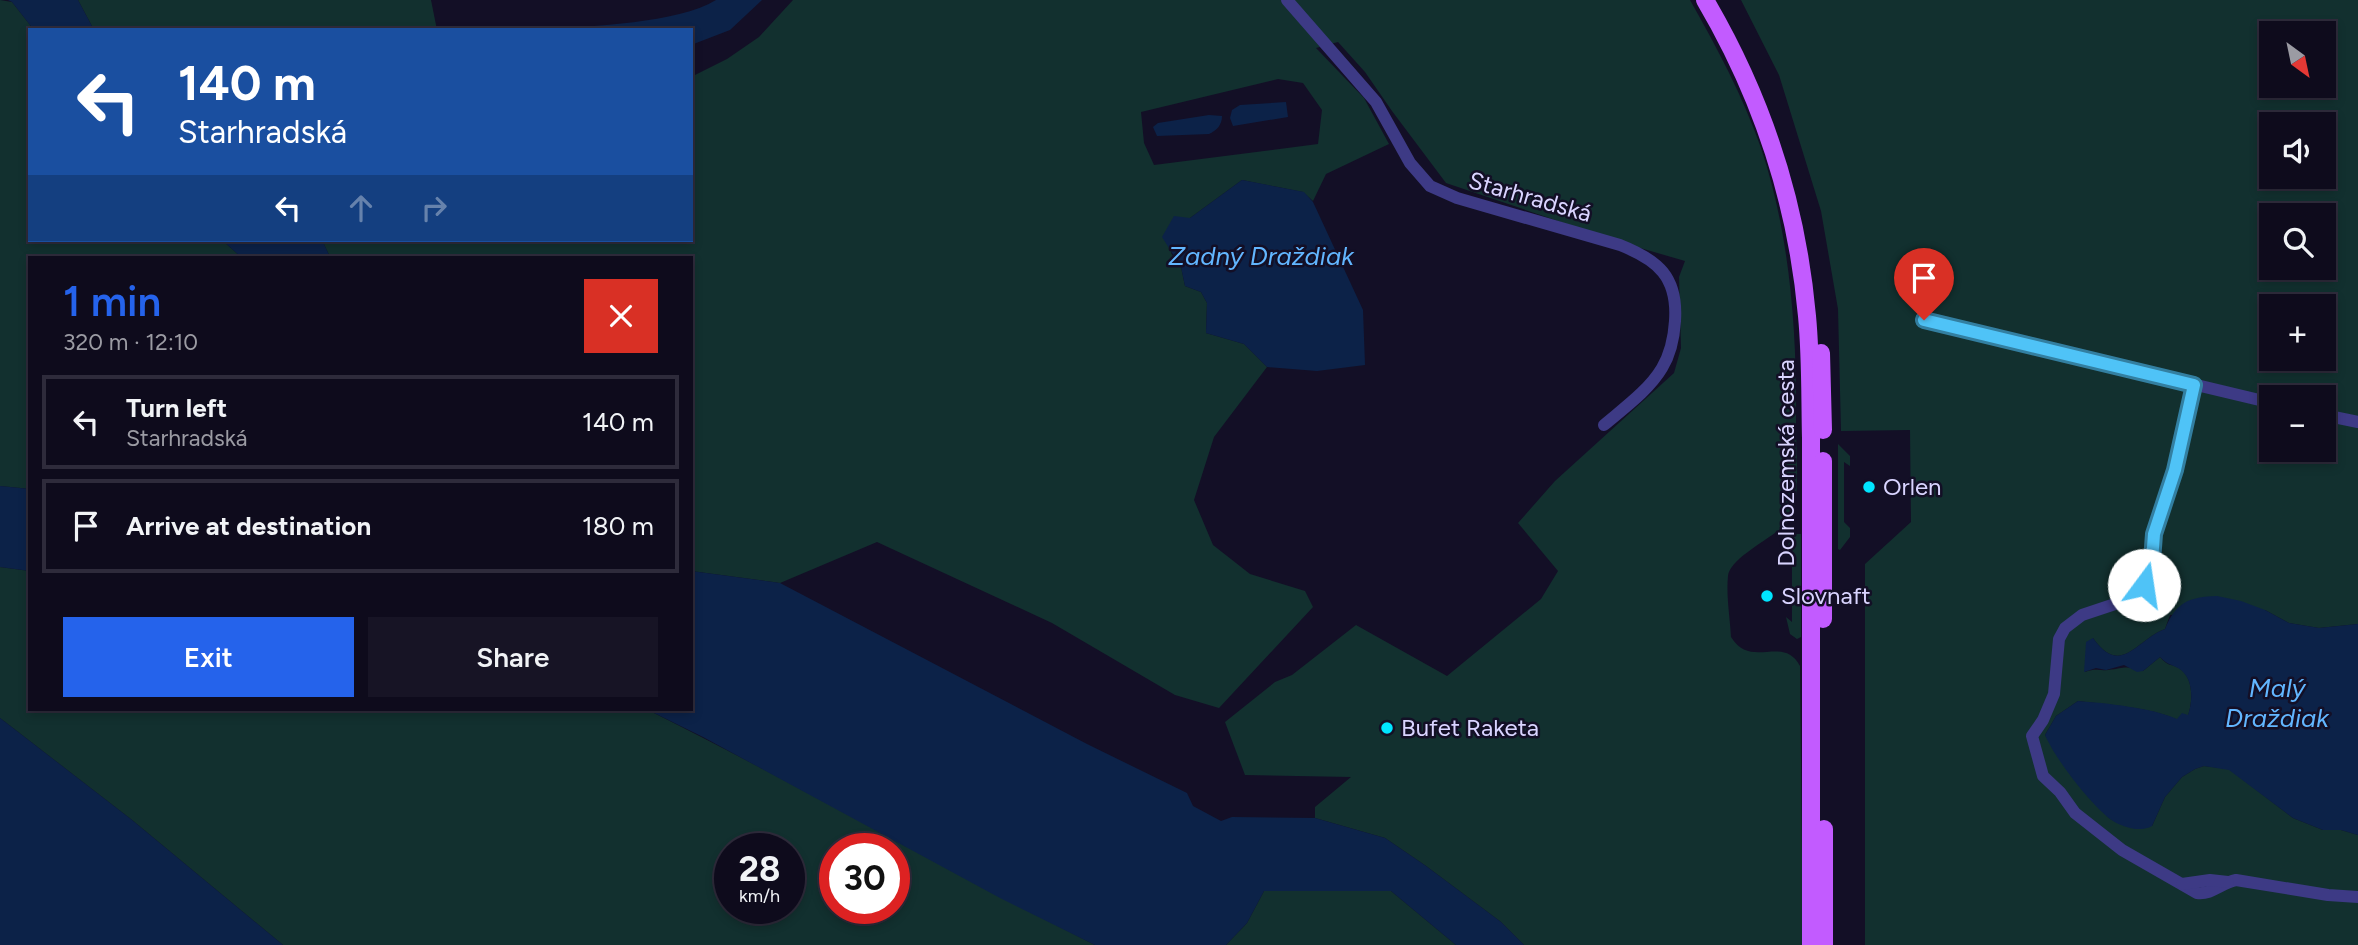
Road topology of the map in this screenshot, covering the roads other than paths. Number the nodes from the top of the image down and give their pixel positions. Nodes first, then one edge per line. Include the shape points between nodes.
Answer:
1 (1287, 0) edge
2 (1705, 0) edge
3 (1719, 0) edge
4 (1924, 320) dead end
5 (2194, 385) junction
6 (2259, 400) edge
7 (2336, 417) edge
8 (2358, 422) edge
9 (1604, 425) dead end
10 (2358, 897) edge
11 (1811, 945) edge
12 (1824, 945) edge

1 - 9 street, Starhradská via 1376,102 1410,163 1430,186 1620,245 1660,267 1671,283 1676,306 1671,350 1647,386
2 - 11 main road, Dolnozemská cesta via 1744,75 1776,159 1806,302 1811,438
3 - 12 main road, Dolnozemská cesta via 1782,139 1803,215 1816,293 1822,385
4 - 5 street
5 - 6 street
5 - 10 street via 2144,585 2130,599 2082,615 2059,639 2054,694 2032,736 2043,776 2075,813 2122,850 2196,893 2207,894 2228,882 2248,881
7 - 8 street

